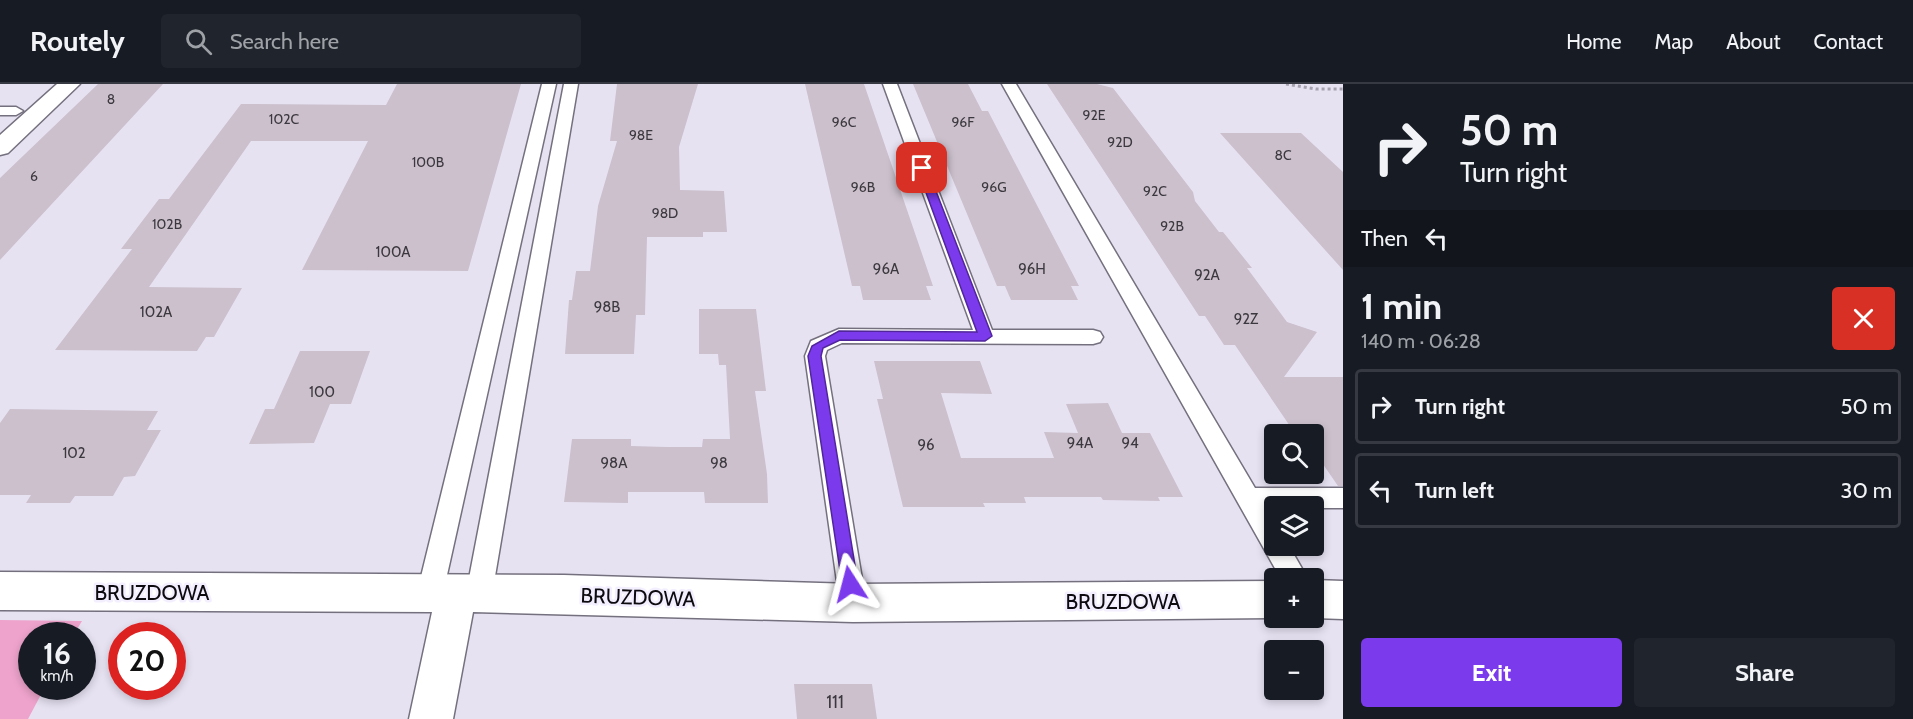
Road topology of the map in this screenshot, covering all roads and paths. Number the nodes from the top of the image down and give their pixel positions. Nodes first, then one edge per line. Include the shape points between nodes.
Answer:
1 (69, 84) edge
2 (549, 84) edge
3 (571, 84) edge
4 (890, 84) edge
5 (1009, 84) edge
6 (1286, 84) edge
7 (1343, 89) edge
8 (0, 111) edge
9 (16, 111) dead end
10 (0, 148) edge
11 (985, 336) junction
12 (1093, 336) dead end
13 (1248, 498) junction
14 (1343, 498) edge
15 (1264, 525) edge
16 (0, 591) edge
17 (455, 593) junction
18 (1324, 599) edge
19 (1264, 600) edge
20 (1343, 600) edge
21 (853, 603) junction
22 (431, 719) edge

1 - 10 street
2 - 17 lane
3 - 17 lane
4 - 11 lane
5 - 13 lane
6 - 7 path
8 - 9 lane
11 - 12 lane
11 - 21 lane via 839,336 818,346 814,356
13 - 14 lane
13 - 15 lane
16 - 17 street, BRUZDOWA
17 - 21 street, BRUZDOWA
17 - 22 street
18 - 20 street
19 - 21 street, BRUZDOWA

